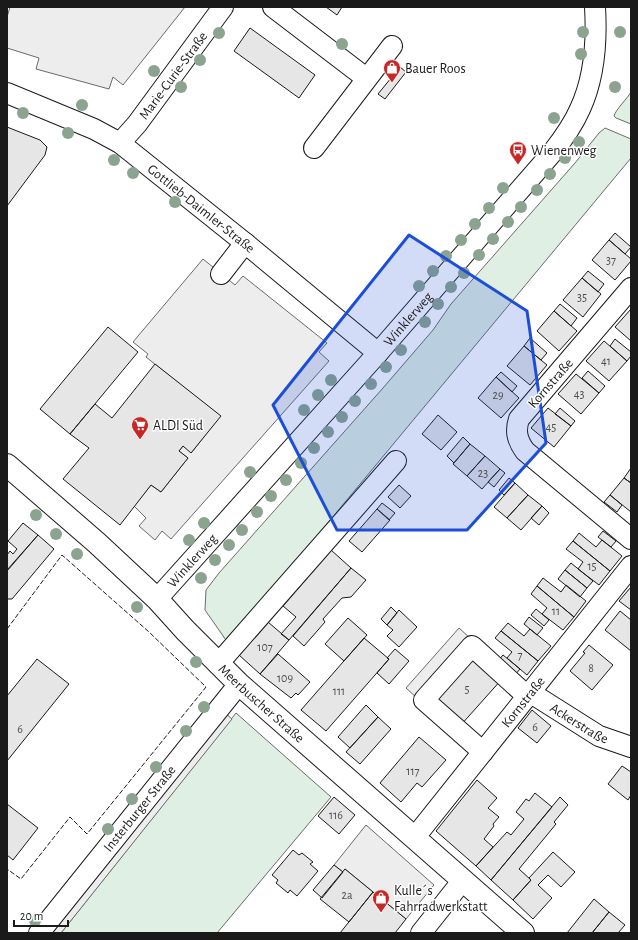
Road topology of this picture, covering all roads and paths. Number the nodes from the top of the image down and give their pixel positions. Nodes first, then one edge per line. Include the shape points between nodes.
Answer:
1 (223, 7) edge
2 (273, 7) edge
3 (595, 7) edge
4 (392, 46) dead end
5 (366, 78) junction
6 (7, 93) edge
7 (120, 143) junction
8 (314, 148) dead end
9 (246, 243) junction
10 (221, 274) dead end
11 (631, 288) edge
12 (378, 353) junction
13 (396, 461) dead end
14 (7, 465) edge
15 (631, 539) edge
16 (631, 566) edge
17 (158, 599) junction
18 (218, 664) junction
19 (239, 684) junction
20 (529, 695) junction
21 (631, 747) edge
22 (483, 752) junction
23 (415, 837) junction
24 (463, 880) junction
25 (39, 933) edge
26 (421, 933) edge
27 (523, 933) edge

1 - 7 street, Marie-Curie-Straße via 137,124
2 - 5 street
3 - 12 street, Winklerweg via 596,28 592,66 581,108 568,132
4 - 5 street
5 - 8 street
6 - 7 street, Gottlieb-Daimler-Straße via 94,129
7 - 9 street, Gottlieb-Daimler-Straße
9 - 10 street
9 - 12 street, Gottlieb-Daimler-Straße
11 - 15 street, Kornstraße via 519,419 516,427 519,443 524,451
12 - 17 street, Winklerweg
13 - 18 street
14 - 17 main road, Meerbuscher Straße
16 - 20 street, Kornstraße
17 - 18 main road, Meerbuscher Straße
18 - 19 main road, Meerbuscher Straße
19 - 23 main road, Meerbuscher Straße
19 - 25 street, Insterburger Straße
20 - 21 street, Ackerstraße via 599,736
20 - 22 street, Kornstraße
20 - 22 street, Ackerstraße via 472,646 424,700
22 - 23 street, Kornstraße
23 - 24 main road, Meerbuscher Straße
24 - 26 street
24 - 27 main road, Meerbuscher Straße

